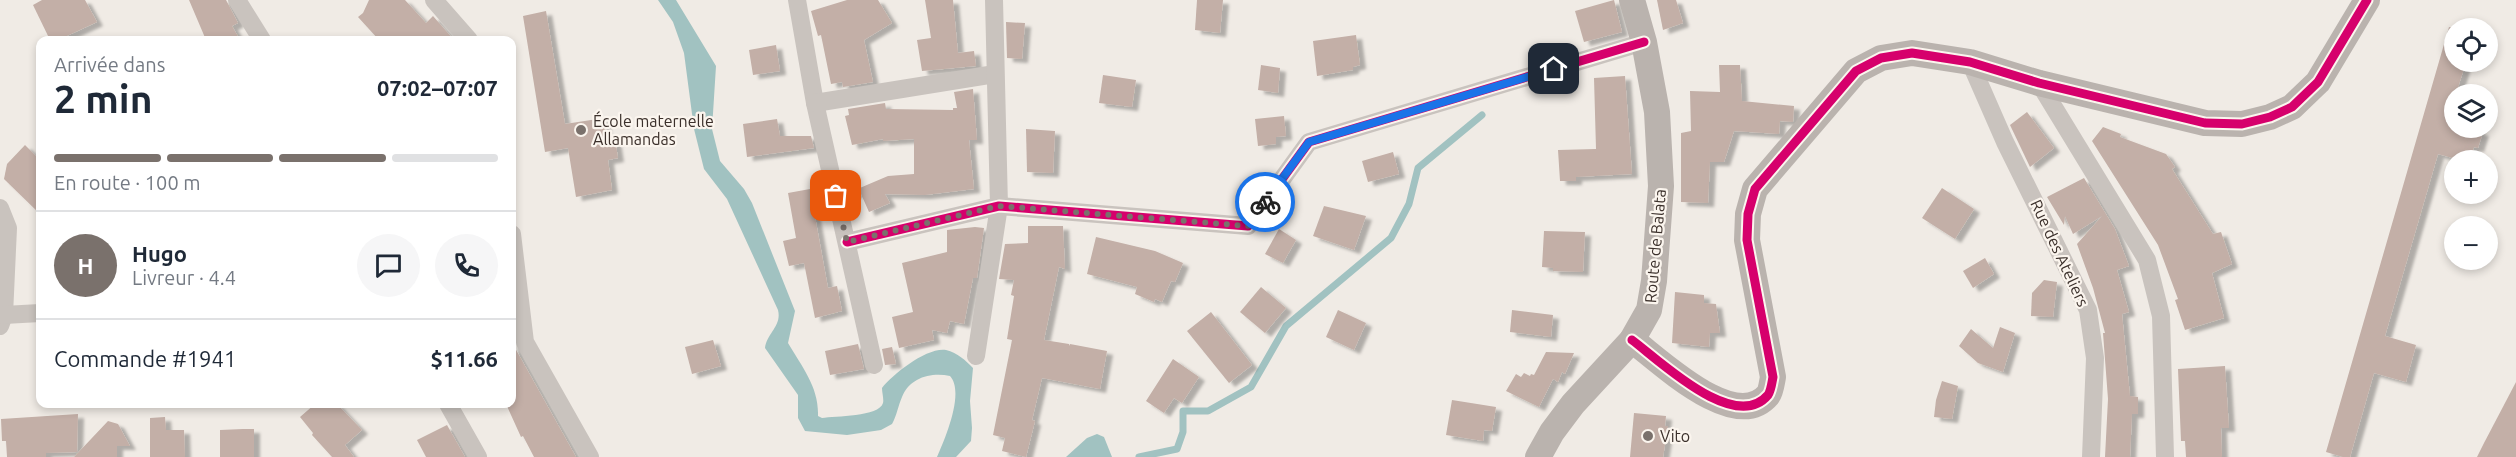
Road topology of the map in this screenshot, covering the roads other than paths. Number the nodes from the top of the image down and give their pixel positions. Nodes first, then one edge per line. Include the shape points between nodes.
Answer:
1 (237, 0) edge
2 (434, 0) edge
3 (797, 0) edge
4 (994, 0) edge
5 (1632, 0) edge
6 (2367, 0) edge
7 (260, 36) edge
8 (466, 36) edge
9 (1644, 42) junction
10 (1970, 62) junction
11 (995, 74) junction
12 (2039, 83) junction
13 (815, 103) junction
14 (999, 206) junction
15 (0, 208) edge
16 (847, 242) junction
17 (516, 267) edge
18 (36, 314) edge
19 (2, 320) edge
20 (1632, 340) junction
21 (976, 356) dead end
22 (874, 365) dead end
23 (450, 408) edge
24 (478, 457) edge
25 (590, 457) edge
26 (1538, 457) edge
27 (2091, 457) edge
28 (2165, 457) edge

1 - 7 street
2 - 8 street
3 - 13 street
4 - 11 street
5 - 9 street, Route de Balata
6 - 12 street via 2318,82 2292,107 2270,117 2242,124 2205,123
9 - 14 street via 1309,142 1248,226
9 - 20 street, Route de Balata via 1657,112 1661,186 1649,310
10 - 12 street
10 - 20 street via 1912,53 1881,58 1856,71 1755,189 1748,214 1747,240 1773,377 1769,394 1754,404 1731,406 1710,398
10 - 27 street, Rue des Ateliers via 2088,310 2095,358
11 - 13 street
11 - 14 street
12 - 28 street via 2147,260 2161,316
13 - 16 street
14 - 16 street
14 - 21 street
15 - 19 street via 8,228
16 - 22 street
17 - 25 street via 525,342
18 - 19 street
20 - 26 street, Route de Balata via 1573,404
23 - 24 street

